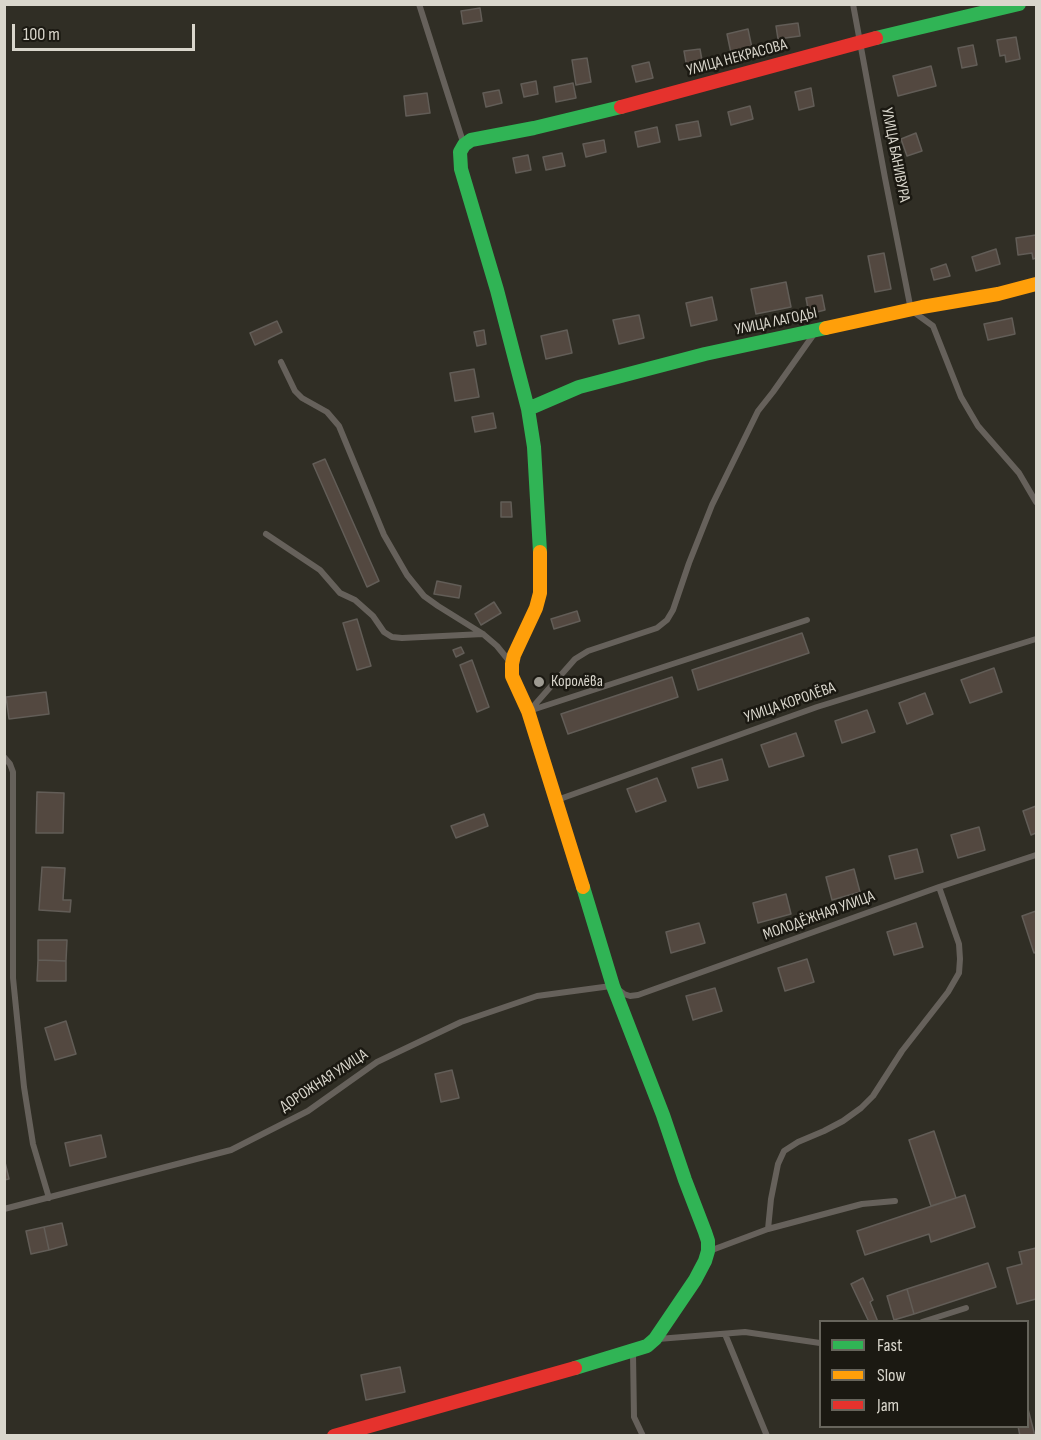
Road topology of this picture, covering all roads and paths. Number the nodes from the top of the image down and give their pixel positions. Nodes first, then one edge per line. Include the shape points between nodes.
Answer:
1 (419, 4) edge
2 (854, 4) edge
3 (1019, 4) edge
4 (860, 42) junction
5 (464, 145) junction
6 (1036, 284) edge
7 (911, 310) junction
8 (816, 331) junction
9 (281, 362) dead end
10 (528, 409) junction
11 (1036, 502) edge
12 (267, 534) dead end
13 (807, 620) dead end
14 (483, 634) junction
15 (1036, 639) edge
16 (512, 664) junction
17 (528, 711) junction
18 (4, 757) edge
19 (556, 800) junction
20 (1036, 855) edge
21 (939, 887) junction
22 (4, 978) edge
23 (13, 978) junction
24 (613, 986) junction
25 (49, 1198) junction
26 (895, 1202) dead end
27 (4, 1209) edge
28 (768, 1229) junction
29 (708, 1251) junction
30 (966, 1308) dead end
31 (928, 1320) edge
32 (725, 1334) junction
33 (655, 1339) junction
34 (819, 1343) edge
35 (633, 1351) junction
36 (334, 1436) edge
37 (643, 1436) edge
38 (767, 1436) edge

1 - 5 lane
2 - 4 lane, УЛИЦА БАНИВУРА
3 - 4 street, УЛИЦА НЕКРАСОВА
4 - 5 street, УЛИЦА НЕКРАСОВА via 587,116 482,137
4 - 7 lane, УЛИЦА БАНИВУРА
5 - 10 street via 460,152 461,169
6 - 7 street, УЛИЦА ЛАГОДЫ
7 - 8 street, УЛИЦА ЛАГОДЫ
7 - 11 lane via 933,326 961,397 978,426 1019,473
8 - 10 street, УЛИЦА ЛАГОДЫ via 611,377
8 - 17 lane via 758,411 712,505 667,620 657,628 575,659
9 - 14 lane via 295,391 327,412 339,426 384,536 407,575 424,596
10 - 16 street via 534,447 540,593
12 - 14 lane via 320,570 340,593 355,600 392,637
13 - 17 lane
14 - 16 lane
15 - 19 lane, УЛИЦА КОРОЛЁВА via 817,707
16 - 17 street via 512,676
17 - 19 street
18 - 23 lane via 13,772
19 - 24 street
20 - 21 lane, МОЛОДЁЖНАЯ УЛИЦА
21 - 24 lane, МОЛОДЁЖНАЯ УЛИЦА via 638,994 630,996
21 - 28 lane via 958,944 959,973 873,1096 843,1121 784,1151 778,1164
22 - 23 lane
23 - 25 lane via 33,1144
24 - 25 lane, ДОРОЖНАЯ УЛИЦА via 537,996 461,1022 377,1062 308,1112 231,1150
24 - 29 street via 705,1232
25 - 27 lane, ДОРОЖНАЯ УЛИЦА
26 - 28 lane via 862,1204
28 - 29 lane
29 - 33 street via 695,1280
30 - 31 lane
32 - 33 lane
32 - 34 lane via 746,1332
32 - 38 lane
33 - 35 street
35 - 36 street
35 - 37 lane via 634,1417

